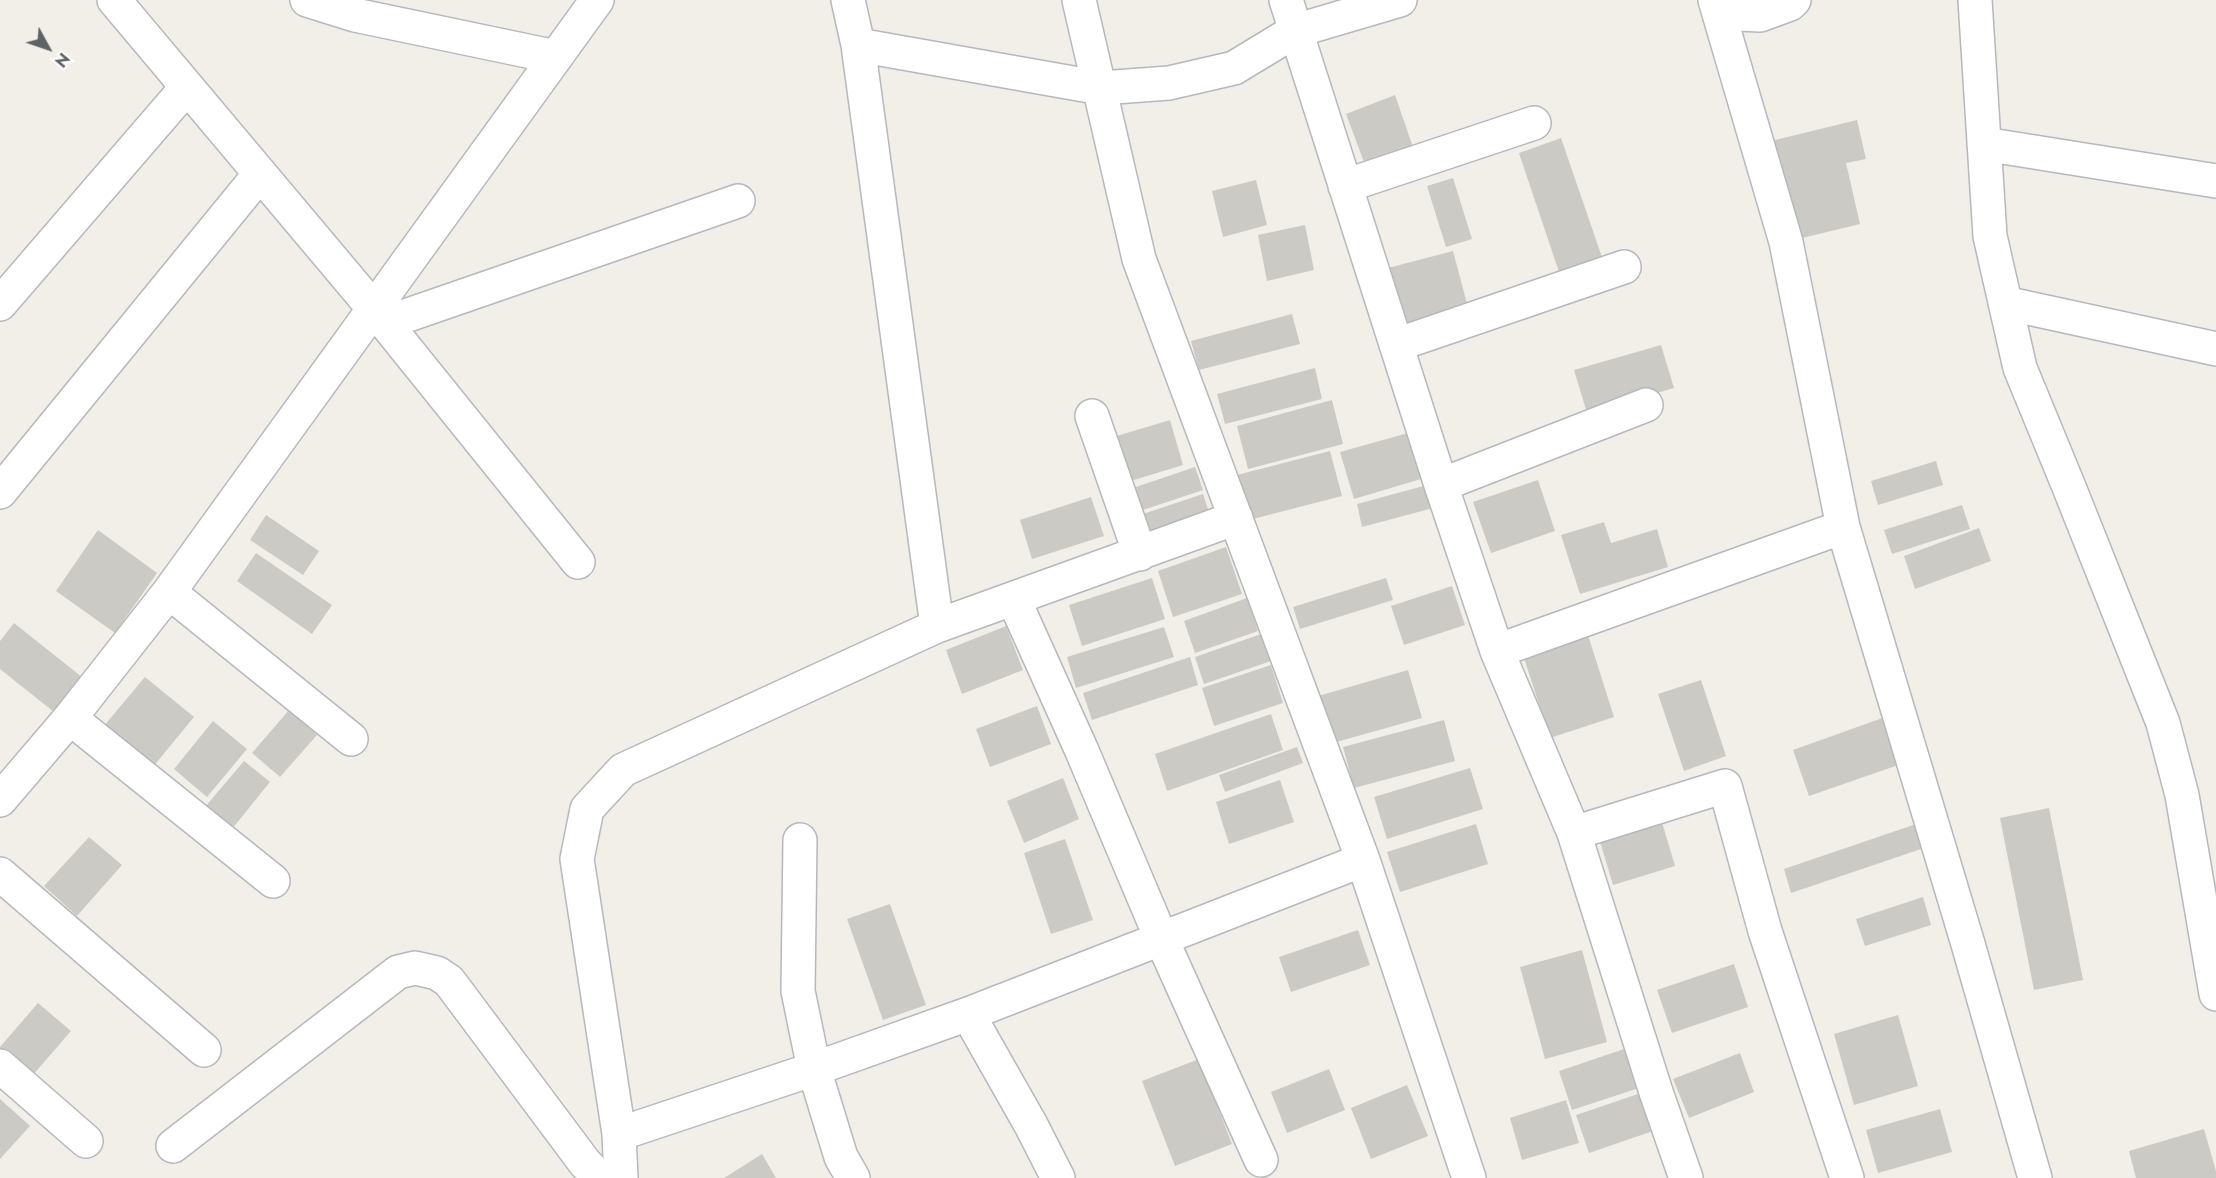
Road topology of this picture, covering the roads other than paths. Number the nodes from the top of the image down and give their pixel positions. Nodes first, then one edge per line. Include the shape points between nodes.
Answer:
1 (114, 0) edge
2 (307, 0) edge
3 (597, 0) edge
4 (848, 0) edge
5 (1079, 0) edge
6 (1286, 0) edge
7 (1400, 0) edge
8 (1794, 0) edge
9 (1975, 0) edge
10 (1717, 6) edge
11 (361, 8) edge
12 (1295, 31) junction
13 (858, 45) junction
14 (556, 57) junction
15 (187, 87) junction
16 (1101, 88) junction
17 (1534, 123) dead end
18 (1984, 144) junction
19 (260, 174) junction
20 (2216, 181) edge
21 (1345, 186) junction
22 (738, 201) dead end
23 (1624, 267) dead end
24 (2005, 303) junction
25 (0, 304) edge
26 (380, 316) junction
27 (1396, 345) junction
28 (2216, 349) edge
29 (1646, 405) dead end
30 (1092, 416) dead end
31 (1441, 485) junction
32 (0, 492) edge
33 (1236, 518) junction
34 (1843, 527) junction
35 (1140, 554) junction
36 (578, 562) dead end
37 (169, 592) junction
38 (1014, 600) junction
39 (937, 626) junction
40 (1497, 651) junction
41 (70, 718) junction
42 (351, 739) dead end
43 (0, 800) edge
44 (1574, 833) junction
45 (801, 840) dead end
46 (1363, 860) junction
47 (0, 874) edge
48 (273, 881) dead end
49 (1161, 938) junction
50 (2216, 994) edge
51 (968, 1014) junction
52 (204, 1050) dead end
53 (0, 1066) edge
54 (814, 1069) junction
55 (619, 1134) junction
56 (86, 1141) dead end
57 (173, 1146) dead end
58 (1261, 1160) dead end
59 (600, 1178) edge
60 (621, 1178) edge
61 (854, 1178) edge
62 (1058, 1178) edge
63 (1469, 1178) edge
64 (1686, 1178) edge
65 (1847, 1178) edge
66 (2035, 1178) edge

1 - 15 street
2 - 11 street
3 - 14 street
4 - 13 street
5 - 16 street
6 - 12 street
7 - 12 street
8 - 10 street via 1760,15
9 - 18 street
10 - 34 street via 1786,242
11 - 14 street
12 - 16 street via 1234,68 1169,83
12 - 21 street
13 - 16 street
13 - 39 street
14 - 26 street
15 - 19 street
15 - 25 street
16 - 33 street via 1139,259
17 - 21 street
18 - 20 street
18 - 24 street via 1990,236
19 - 26 street
19 - 32 street
21 - 27 street
22 - 26 street
23 - 27 street
24 - 28 street
24 - 50 street via 2020,368 2163,723 2182,795
26 - 36 street
26 - 37 street
27 - 31 street
29 - 31 street
30 - 35 street
31 - 40 street
33 - 35 street
33 - 46 street
34 - 40 street
34 - 66 street
35 - 38 street
37 - 41 street
37 - 42 street
38 - 39 street
38 - 49 street
39 - 55 street via 624,770 587,809 577,859
40 - 44 street
41 - 43 street
41 - 48 street
44 - 64 street
44 - 65 street via 1725,786 1765,931
45 - 54 street via 798,991
46 - 49 street
46 - 63 street
47 - 52 street
49 - 51 street
49 - 58 street
51 - 54 street
51 - 62 street
53 - 56 street
54 - 55 street
54 - 61 street via 841,1157
55 - 60 street
57 - 59 street via 398,972 416,968 437,973 449,981

